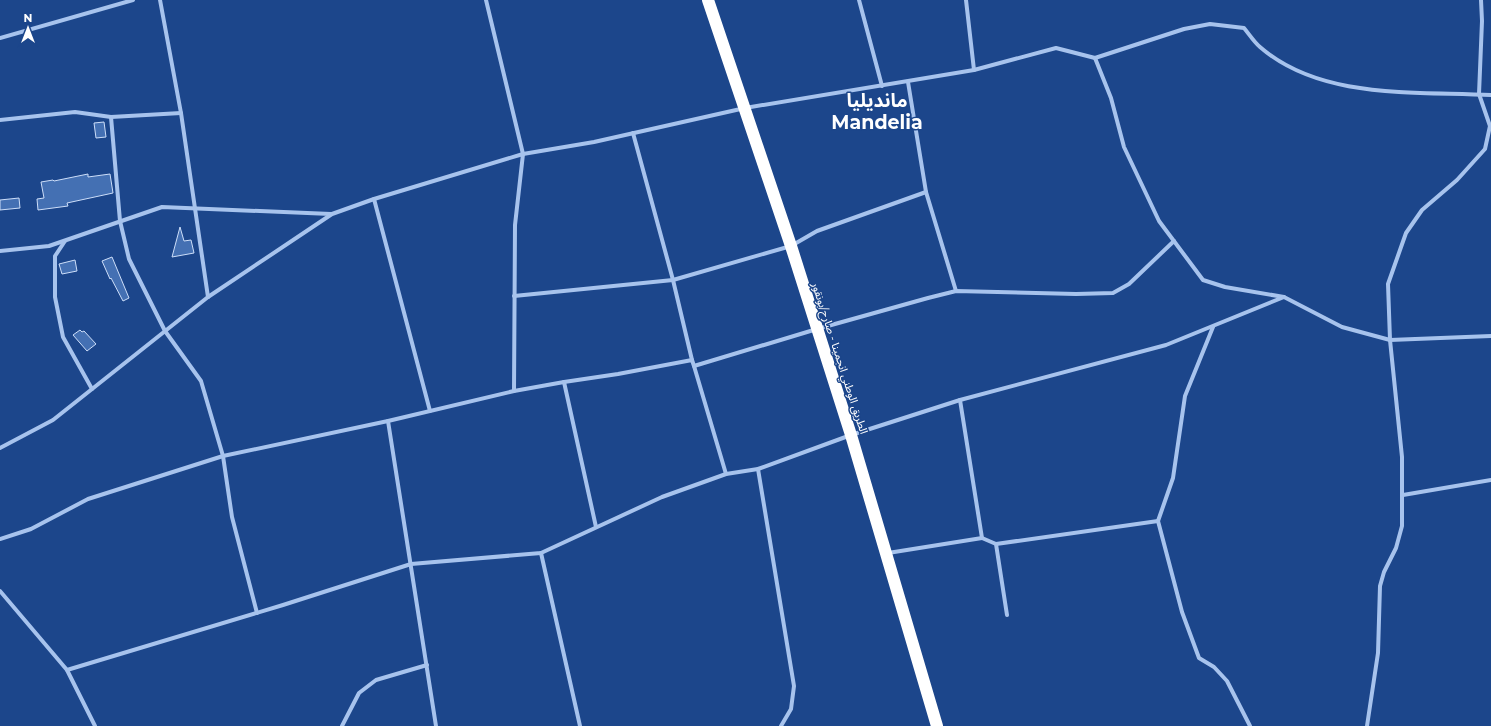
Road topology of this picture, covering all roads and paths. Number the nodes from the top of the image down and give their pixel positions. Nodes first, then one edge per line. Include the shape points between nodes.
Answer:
1 (133, 0) edge
2 (160, 0) edge
3 (486, 0) edge
4 (708, 0) edge
5 (859, 0) edge
6 (966, 0) edge
7 (1481, 0) edge
8 (0, 38) edge
9 (1095, 58) junction
10 (974, 70) junction
11 (908, 82) junction
12 (882, 86) junction
13 (1479, 94) junction
14 (1491, 95) edge
15 (745, 108) junction
16 (181, 113) junction
17 (111, 117) junction
18 (0, 120) edge
19 (634, 133) junction
20 (523, 154) junction
21 (926, 192) junction
22 (374, 199) junction
23 (195, 209) junction
24 (332, 214) junction
25 (120, 221) junction
26 (65, 240) junction
27 (1174, 241) junction
28 (791, 246) junction
29 (0, 251) edge
30 (673, 280) junction
31 (956, 291) junction
32 (514, 296) junction
33 (208, 298) junction
34 (1284, 298) junction
35 (1214, 327) junction
36 (817, 329) junction
37 (165, 331) junction
38 (1491, 336) edge
39 (1390, 340) junction
40 (692, 360) junction
41 (694, 366) junction
42 (564, 382) junction
43 (92, 389) junction
44 (514, 391) junction
45 (960, 400) junction
46 (430, 411) junction
47 (388, 421) junction
48 (851, 435) junction
49 (0, 448) edge
50 (224, 456) junction
51 (758, 469) junction
52 (726, 474) junction
53 (1491, 480) edge
54 (1403, 495) junction
55 (1158, 521) junction
56 (596, 527) junction
57 (982, 538) junction
58 (0, 539) edge
59 (996, 544) junction
60 (541, 553) junction
61 (886, 553) junction
62 (411, 564) junction
63 (0, 591) edge
64 (257, 613) junction
65 (1007, 615) dead end
66 (427, 666) junction
67 (67, 670) junction
68 (95, 726) edge
69 (342, 726) edge
70 (436, 726) edge
71 (580, 726) edge
72 (781, 726) edge
73 (937, 726) edge
74 (1250, 726) edge
75 (1367, 726) edge

1 - 8 street
2 - 16 street
3 - 20 street
4 - 15 highway, الطريق الوطني انجمينا - صارح/بونقور
5 - 12 street
6 - 10 street
7 - 13 street
9 - 10 street via 1056,48
9 - 13 street via 1184,29 1210,24 1244,28 1259,46 1286,66 1328,82 1387,92
9 - 27 street via 1111,98 1124,146 1159,221
10 - 11 street
11 - 12 street
11 - 21 street
12 - 15 street
13 - 14 street
13 - 39 street via 1490,126 1485,149 1457,180 1422,210 1406,233 1388,284
15 - 19 street
15 - 28 highway, الطريق الوطني انجمينا - صارح/بونقور
16 - 17 street
16 - 23 street
17 - 18 street via 75,112
17 - 25 street
19 - 20 street
19 - 30 street
20 - 22 street
20 - 32 street via 515,225
21 - 28 street via 817,231
21 - 31 street
22 - 24 street
22 - 46 street
23 - 24 street
23 - 25 street via 162,207
23 - 33 street
24 - 33 street
25 - 26 street
25 - 37 street via 129,259
26 - 29 street via 49,246
26 - 43 street via 56,256 56,298 63,336
27 - 31 street via 1129,284 1113,293
27 - 34 street via 1203,280 1225,287
28 - 30 street
28 - 36 highway, الطريق الوطني انجمينا - صارح/بونقور
30 - 32 street
30 - 40 street
31 - 36 street
32 - 44 street
33 - 37 street
34 - 35 street
34 - 39 street via 1342,327
35 - 45 street via 1166,345
35 - 55 street via 1185,396 1173,478
36 - 41 street
36 - 48 highway, الطريق الوطني انجمينا - صارح/بونقور
37 - 43 street
37 - 50 street via 201,381
38 - 39 street
39 - 54 street via 1402,457
40 - 41 street
40 - 42 street
41 - 52 street
42 - 44 street
42 - 56 street
43 - 49 street via 53,420
44 - 46 street
45 - 48 street
45 - 57 street
46 - 47 street
47 - 50 street
47 - 62 street
48 - 51 street
48 - 61 highway, الطريق الوطني انجمينا - صارح/بونقور
50 - 58 street via 88,499 31,529
50 - 64 street via 232,517
51 - 52 street
51 - 72 street via 794,686 792,709
52 - 56 street via 662,497
53 - 54 street
54 - 75 street via 1402,526 1380,586 1378,653
55 - 59 street
55 - 74 street via 1182,612 1199,658 1214,666 1227,680
56 - 60 street
57 - 59 street
57 - 61 street
59 - 65 street
60 - 62 street
60 - 71 street
61 - 73 highway, الطريق الوطني انجمينا - صارح/بونقور
62 - 64 street
62 - 66 street
63 - 67 street
64 - 67 street
66 - 69 street via 376,680 359,693
66 - 70 street
67 - 68 street

